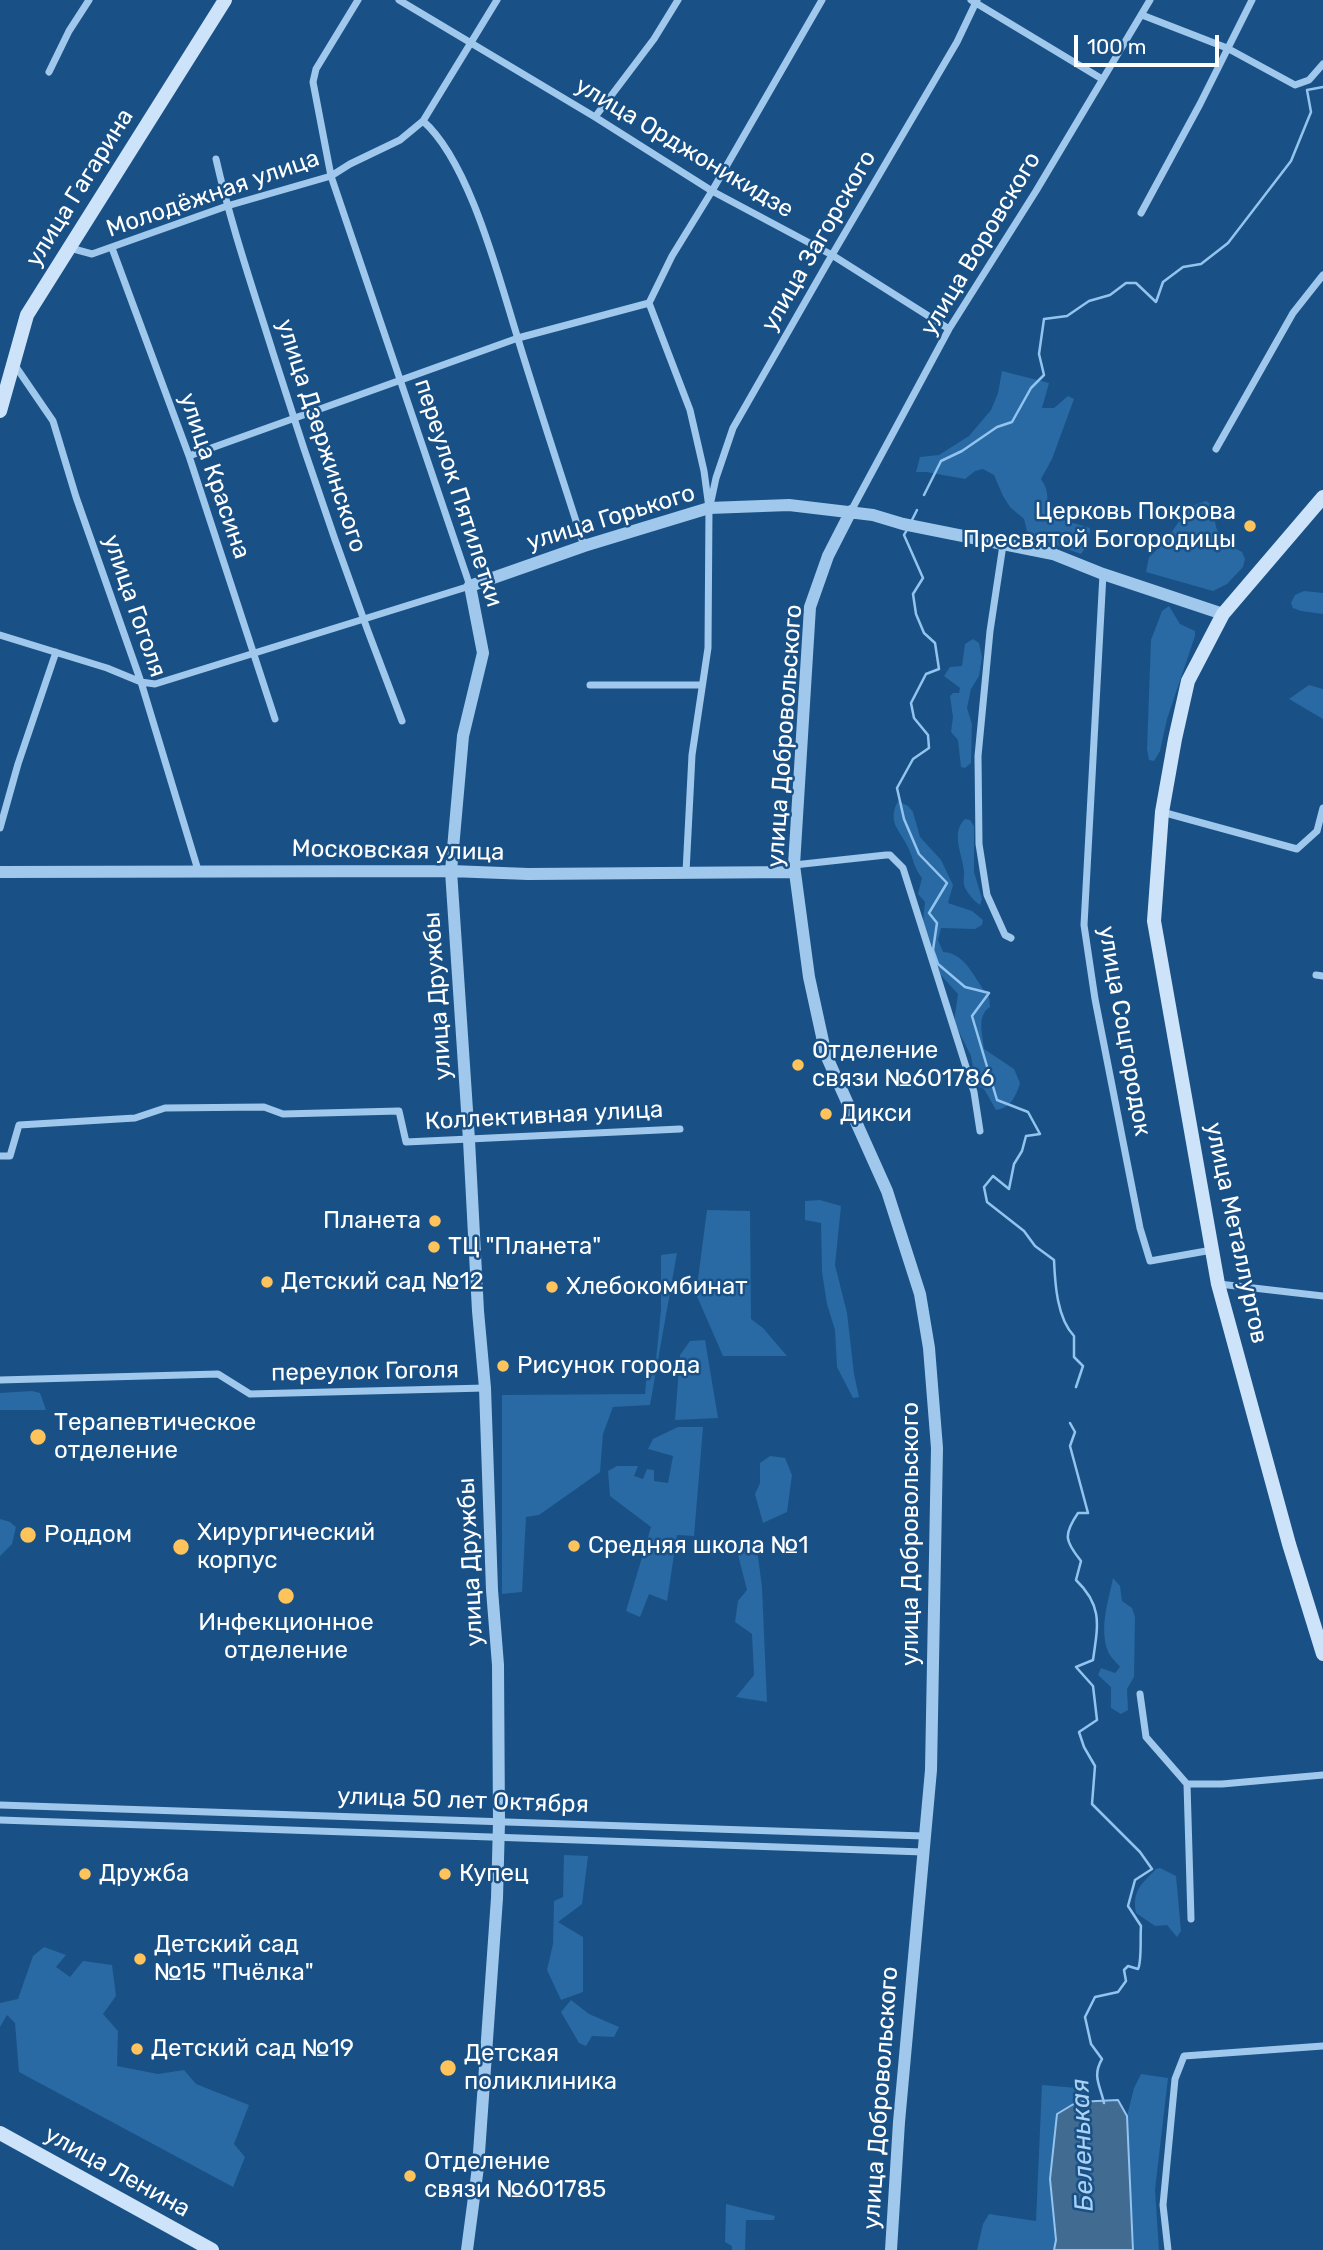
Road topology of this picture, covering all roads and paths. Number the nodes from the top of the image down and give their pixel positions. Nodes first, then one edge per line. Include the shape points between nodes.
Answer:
1 (89, 0) edge
2 (225, 0) edge
3 (358, 0) edge
4 (399, 0) edge
5 (497, 0) edge
6 (678, 0) edge
7 (822, 0) edge
8 (1150, 0) edge
9 (1252, 0) edge
10 (975, 1) edge
11 (1142, 15) junction
12 (470, 44) junction
13 (1227, 48) junction
14 (1323, 64) edge
15 (49, 72) dead end
16 (1102, 79) junction
17 (594, 117) junction
18 (423, 121) junction
19 (216, 159) dead end
20 (331, 176) junction
21 (712, 191) junction
22 (226, 206) junction
23 (1142, 213) dead end
24 (70, 248) junction
25 (112, 248) junction
26 (832, 256) junction
27 (1323, 275) edge
28 (649, 303) junction
29 (949, 329) junction
30 (518, 338) junction
31 (14, 363) junction
32 (400, 381) junction
33 (0, 411) edge
34 (294, 418) junction
35 (1216, 449) dead end
36 (189, 456) junction
37 (1323, 497) edge
38 (709, 508) junction
39 (851, 511) junction
40 (1003, 545) junction
41 (584, 546) junction
42 (1103, 574) junction
43 (470, 586) junction
44 (1223, 614) junction
45 (362, 619) junction
46 (0, 635) edge
47 (56, 652) junction
48 (254, 654) junction
49 (141, 682) junction
50 (590, 685) dead end
51 (702, 685) junction
52 (275, 719) dead end
53 (402, 721) dead end
54 (1323, 808) edge
55 (1162, 812) junction
56 (0, 828) edge
57 (795, 869) junction
58 (198, 870) junction
59 (451, 871) junction
60 (0, 872) edge
61 (686, 872) junction
62 (1011, 938) dead end
63 (680, 1129) dead end
64 (980, 1131) dead end
65 (469, 1140) junction
66 (0, 1156) edge
67 (1212, 1250) junction
68 (1218, 1284) junction
69 (1323, 1296) edge
70 (0, 1380) edge
71 (485, 1388) junction
72 (1323, 1654) edge
73 (1140, 1694) dead end
74 (1323, 1774) edge
75 (1187, 1784) junction
76 (0, 1805) edge
77 (0, 1820) edge
78 (499, 1822) junction
79 (924, 1836) junction
80 (498, 1838) junction
81 (923, 1853) junction
82 (1191, 1919) dead end
83 (1323, 2046) edge
84 (0, 2133) edge
85 (212, 2250) edge
86 (467, 2250) edge
87 (891, 2250) edge
88 (1168, 2250) edge

1 - 15 street
2 - 24 main road, улица Гагарина
3 - 20 street, переулок Пятилетки via 316,68 313,82
4 - 12 street, улица Орджоникидзе
5 - 12 street, Молодёжная улица
6 - 17 street
7 - 21 street
8 - 11 street, улица Воровского
9 - 13 street
10 - 16 street
10 - 26 street, улица Загорского via 957,43
11 - 13 street
11 - 16 street, улица Воровского
12 - 17 street, улица Орджоникидзе
12 - 18 street, Молодёжная улица
13 - 14 street via 1295,85 1309,80
13 - 23 street
16 - 29 street, улица Воровского
17 - 21 street, улица Орджоникидзе
18 - 20 street, Молодёжная улица via 400,140
18 - 30 street via 462,177
19 - 22 street, улица Дзержинского
20 - 22 street, Молодёжная улица
20 - 32 street, переулок Пятилетки
21 - 26 street, улица Орджоникидзе
21 - 28 street
22 - 25 street, Молодёжная улица
22 - 34 street, улица Дзержинского
24 - 25 street, Молодёжная улица via 92,254
24 - 31 main road, улица Гагарина via 27,315
25 - 36 street, улица Красина
26 - 29 street, улица Орджоникидзе
26 - 38 street, улица Загорского via 733,428
27 - 35 street via 1293,313
28 - 30 street
28 - 38 street via 690,411
29 - 39 street, улица Воровского
30 - 32 street
30 - 41 street
31 - 33 main road, улица Гагарина
31 - 49 street, улица Гоголя via 53,421
32 - 34 street
32 - 43 street, переулок Пятилетки
34 - 36 street
34 - 45 street, улица Дзержинского
36 - 48 street, улица Красина
37 - 44 main road, улица Металлургов
38 - 39 street, улица Горького via 789,505
38 - 41 street, улица Горького
38 - 51 street via 708,649
39 - 40 street, улица Горького
39 - 57 street, улица Добровольского via 810,607
40 - 42 street, улица Горького via 1053,554
40 - 62 street via 978,756 979,844 987,895 1005,935
41 - 43 street, улица Горького
42 - 44 street, улица Горького
42 - 67 street, улица Соцгородок via 1084,925 1095,999 1150,1261
43 - 45 street, улица Горького
43 - 59 street, переулок Пятилетки via 483,653 463,736
44 - 55 main road, улица Металлургов via 1188,681
45 - 48 street, улица Горького
45 - 53 street, улица Дзержинского
46 - 47 street
47 - 49 street
47 - 56 street
48 - 49 street, улица Горького via 155,684
48 - 52 street, улица Красина
49 - 58 street, улица Гоголя
50 - 51 street
51 - 61 street via 692,755
54 - 55 street via 1317,831 1297,849
55 - 67 main road, улица Металлургов via 1154,921
57 - 61 street, Московская улица
57 - 64 street via 886,855 902,868 974,1092
57 - 79 street, улица Добровольского via 809,977 826,1055 887,1191 920,1294 929,1348 937,1448 930,1770
58 - 59 street, Московская улица
58 - 60 street, Московская улица
59 - 61 street, Московская улица
59 - 65 street, улица Дружбы
63 - 65 street, Коллективная улица
65 - 66 street, Коллективная улица via 405,1142 399,1111 283,1114 264,1107 165,1108 135,1118 19,1125 10,1156
65 - 71 street, улица Дружбы
67 - 68 main road, улица Металлургов
68 - 69 street
68 - 72 main road, улица Металлургов
70 - 71 street, переулок Гоголя via 218,1374 250,1394
71 - 78 street, улица Дружбы via 498,1665
73 - 75 street via 1146,1737
74 - 75 street
75 - 82 street
76 - 78 street, улица 50 лет Октября
77 - 80 street, улица 50 лет Октября
78 - 79 street, улица 50 лет Октября
78 - 80 street, улица Дружбы
79 - 81 street, улица Добровольского
80 - 81 street, улица 50 лет Октября
80 - 86 street, улица Дружбы via 478,2167
81 - 87 street, улица Добровольского
83 - 88 street via 1184,2056 1175,2079 1163,2205
84 - 85 main road, улица Ленина

